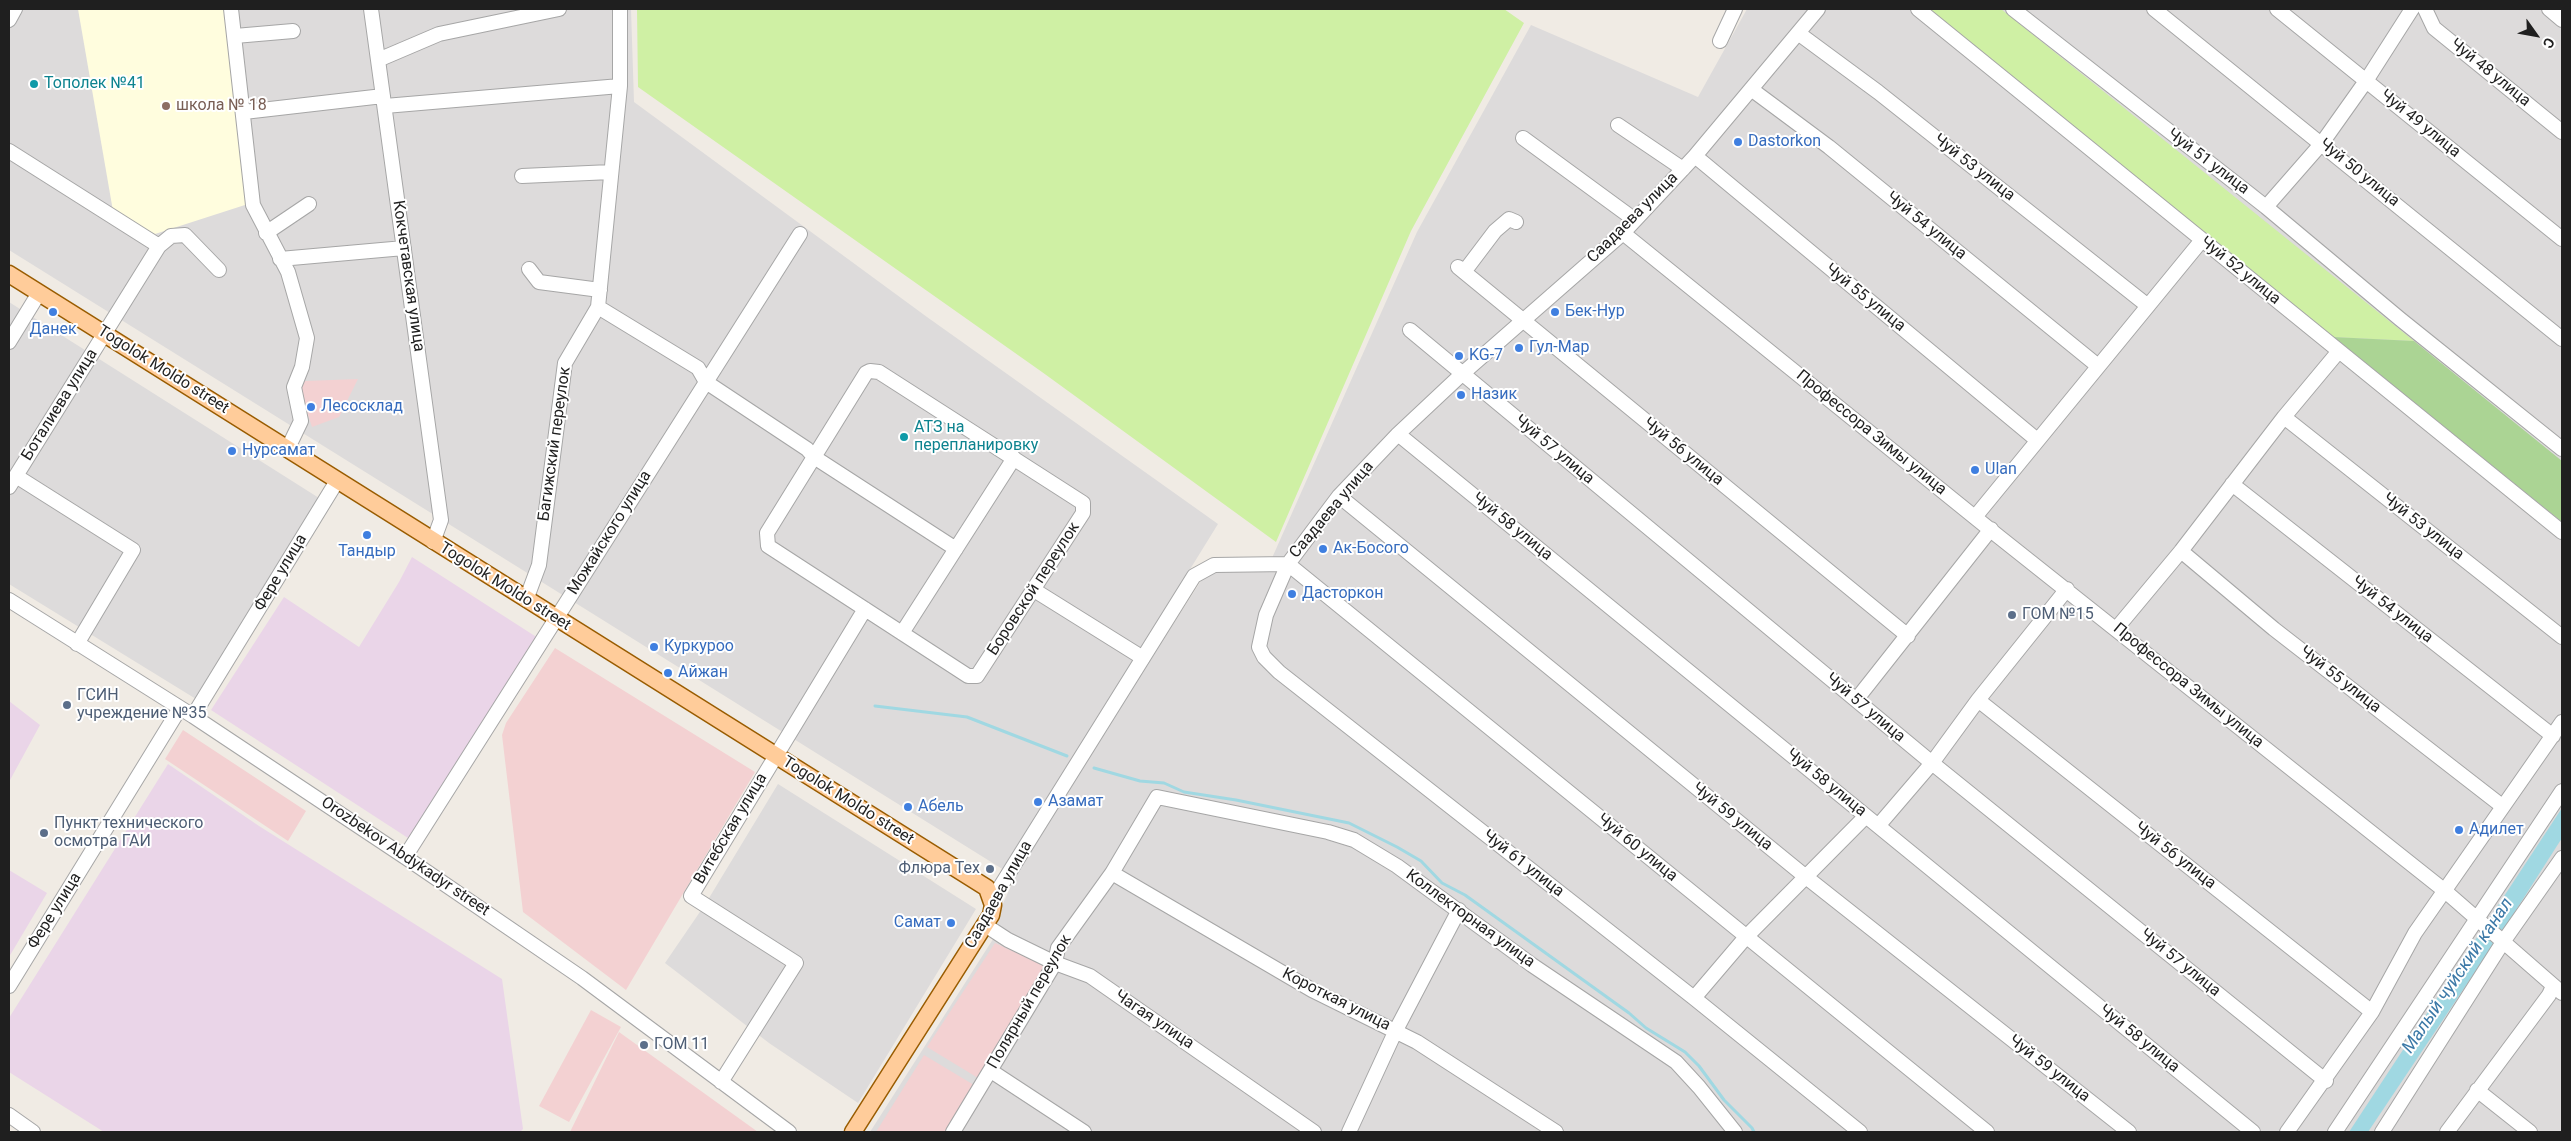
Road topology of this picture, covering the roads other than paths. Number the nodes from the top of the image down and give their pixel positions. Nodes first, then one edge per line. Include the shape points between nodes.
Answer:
1 (15, 9) edge
2 (231, 9) edge
3 (371, 9) edge
4 (559, 9) edge
5 (620, 9) edge
6 (1735, 9) edge
7 (1818, 9) edge
8 (1918, 9) edge
9 (2013, 9) edge
10 (2154, 9) edge
11 (2277, 9) edge
12 (2412, 9) edge
13 (2425, 9) edge
14 (2548, 9) edge
15 (9, 20) edge
16 (2562, 20) edge
17 (293, 31) dead end
18 (1798, 32) junction
19 (235, 36) junction
20 (1720, 41) dead end
21 (378, 60) junction
22 (2366, 81) junction
23 (620, 86) junction
24 (1751, 89) junction
25 (384, 101) junction
26 (244, 112) junction
27 (1618, 125) dead end
28 (2562, 132) edge
29 (1524, 138) dead end
30 (2322, 143) junction
31 (9, 151) edge
32 (1695, 156) junction
33 (1683, 168) junction
34 (611, 172) junction
35 (522, 176) dead end
36 (309, 204) dead end
37 (2266, 207) junction
38 (1635, 220) junction
39 (1516, 222) dead end
40 (266, 233) junction
41 (1623, 233) junction
42 (800, 234) dead end
43 (2562, 239) edge
44 (2202, 240) junction
45 (159, 246) junction
46 (404, 248) junction
47 (280, 259) junction
48 (529, 269) dead end
49 (219, 270) dead end
50 (9, 274) edge
51 (600, 290) junction
52 (39, 293) junction
53 (2148, 306) junction
54 (598, 307) junction
55 (1522, 321) junction
56 (1410, 330) dead end
57 (104, 334) junction
58 (2562, 339) edge
59 (9, 342) edge
60 (2339, 351) junction
61 (2098, 366) junction
62 (1462, 374) junction
63 (706, 382) junction
64 (2284, 417) junction
65 (1398, 434) junction
66 (2037, 440) junction
67 (288, 448) junction
68 (2562, 448) edge
69 (814, 457) junction
70 (1014, 458) junction
71 (12, 481) edge
72 (337, 481) junction
73 (2232, 484) junction
74 (1339, 496) junction
75 (1975, 517) junction
76 (1991, 529) junction
77 (2562, 532) edge
78 (433, 542) junction
79 (956, 549) junction
80 (2181, 551) junction
81 (1288, 564) junction
82 (2067, 589) junction
83 (1034, 590) junction
84 (9, 600) edge
85 (526, 600) junction
86 (865, 609) junction
87 (556, 618) junction
88 (2116, 629) junction
89 (902, 633) junction
90 (1908, 636) junction
91 (2562, 637) edge
92 (77, 644) junction
93 (1143, 658) junction
94 (1856, 700) junction
95 (1978, 700) junction
96 (180, 708) junction
97 (193, 716) junction
98 (2562, 722) edge
99 (2552, 736) junction
100 (776, 756) junction
101 (1932, 764) junction
102 (2562, 791) edge
103 (1157, 797) joint
104 (2502, 806) junction
105 (1866, 816) junction
106 (1878, 826) junction
107 (405, 857) junction
108 (2562, 858) edge
109 (1112, 873) junction
110 (1806, 877) junction
111 (2445, 891) junction
112 (993, 905) junction
113 (1459, 910) junction
114 (2477, 919) junction
115 (985, 925) junction
116 (1746, 937) junction
117 (2503, 942) junction
118 (1055, 963) junction
119 (9, 986) edge
120 (2558, 989) edge
121 (1694, 998) junction
122 (2372, 1012) junction
123 (1396, 1030) junction
124 (991, 1071) junction
125 (2326, 1081) junction
126 (721, 1082) junction
127 (2477, 1090) junction
128 (9, 1115) edge
129 (33, 1132) edge
130 (789, 1132) edge
131 (853, 1132) edge
132 (953, 1132) edge
133 (1084, 1132) edge
134 (1314, 1132) edge
135 (1348, 1132) edge
136 (1556, 1132) edge
137 (1735, 1132) edge
138 (1860, 1132) edge
139 (1987, 1132) edge
140 (2129, 1132) edge
141 (2253, 1132) edge
142 (2287, 1132) edge
143 (2335, 1132) edge
144 (2382, 1132) edge
145 (2447, 1132) edge
146 (2530, 1132) edge

1 - 15 street
2 - 19 street
3 - 21 street, Кокчетавская улица
4 - 21 street via 439,34
5 - 23 street, Багижский переулок
6 - 20 street
7 - 18 street, Саадаева улица
8 - 44 street, Чуй 52 улица
9 - 37 street, Чуй 51 улица
10 - 30 street, Чуй 50 улица
11 - 22 street, Чуй 49 улица
12 - 22 street
13 - 28 street, Чуй 48 улица via 2434,28
14 - 16 street
17 - 19 street
18 - 24 street, Саадаева улица
18 - 53 street, Чуй 53 улица
19 - 26 street
21 - 25 street, Кокчетавская улица
22 - 30 street
22 - 43 street, Чуй 49 улица
23 - 25 street
23 - 34 street, Багижский переулок
24 - 32 street, Саадаева улица
24 - 61 street, Чуй 54 улица via 1829,147
25 - 26 street
25 - 46 street, Кокчетавская улица
26 - 40 street via 252,205
27 - 33 street
29 - 38 street
30 - 37 street
30 - 58 street, Чуй 50 улица
31 - 45 street
32 - 33 street, Саадаева улица
32 - 66 street, Чуй 55 улица
33 - 38 street, Саадаева улица
34 - 35 street
34 - 51 street, Багижский переулок
36 - 40 street
37 - 68 street, Чуй 51 улица
38 - 41 street, Саадаева улица
39 - 55 street, Чуй 56 улица via 1509,219 1495,231 1461,270
40 - 47 street
41 - 55 street, Саадаева улица
41 - 75 street, Профессора Зимы улица
42 - 63 street, Можайского улица
44 - 53 street
44 - 60 street, Чуй 52 улица
45 - 49 street via 171,236 185,235
45 - 57 street, Боталиева улица
46 - 47 street
46 - 78 street, Кокчетавская улица via 441,520
47 - 67 street via 288,272 307,338 302,367 294,387 301,421
48 - 51 street via 539,282
50 - 52 main road, Togolok Moldo street
51 - 54 street, Багижский переулок
52 - 57 main road, Togolok Moldo street
52 - 59 street
53 - 61 street
54 - 63 street via 698,368
54 - 85 street, Багижский переулок via 565,363 539,565
55 - 62 street, Саадаева улица
55 - 90 street, Чуй 56 улица
56 - 62 street, Чуй 57 улица
57 - 67 main road, Togolok Moldo street
57 - 71 street, Боталиева улица
60 - 64 street
60 - 77 street, Чуй 52 улица
61 - 66 street
62 - 65 street, Саадаева улица
62 - 94 street, Чуй 57 улица
63 - 69 street via 806,448
63 - 87 street, Можайского улица
64 - 73 street
64 - 91 street, Чуй 53 улица
65 - 74 street, Саадаева улица
65 - 105 street, Чуй 58 улица
66 - 75 street
67 - 72 main road, Togolok Moldo street
69 - 70 street, Боровской переулок via 866,373 875,371
69 - 79 street
69 - 86 street, Боровской переулок via 767,534 768,546
70 - 79 street
70 - 83 street, Боровской переулок via 1079,500 1084,508 1084,513
71 - 92 street via 133,550
72 - 78 main road, Togolok Moldo street
72 - 97 street, Фере улица
73 - 80 street
73 - 99 street, Чуй 54 улица
74 - 81 street, Саадаева улица
74 - 110 street, Чуй 59 улица
75 - 76 street, Профессора Зимы улица
76 - 82 street, Профессора Зимы улица
76 - 90 street
78 - 85 main road, Togolok Moldo street
79 - 89 street
80 - 88 street
80 - 104 street, Чуй 55 улица via 2274,629
81 - 93 street, Саадаева улица via 1214,565 1194,576
81 - 116 street, Чуй 60 улица
81 - 121 street, Чуй 61 улица via 1266,615 1259,647 1264,657
82 - 88 street, Профессора Зимы улица
82 - 95 street
83 - 89 street, Боровской переулок via 976,676 968,676
83 - 93 street
84 - 92 street, Orozbekov Abdykadyr street
85 - 87 main road, Togolok Moldo street
86 - 89 street, Боровской переулок
86 - 100 street, Витебская улица
87 - 100 main road, Togolok Moldo street
87 - 107 street, Можайского улица
88 - 111 street, Профессора Зимы улица
90 - 94 street
92 - 96 street, Orozbekov Abdykadyr street
93 - 112 street, Саадаева улица via 997,892
94 - 101 street, Чуй 57 улица
95 - 101 street
95 - 122 street, Чуй 56 улица
96 - 97 street, Orozbekov Abdykadyr street
96 - 119 street, Фере улица
97 - 107 street, Orozbekov Abdykadyr street
98 - 99 street
99 - 104 street
100 - 112 main road, Togolok Moldo street via 987,888
100 - 126 street, Витебская улица via 691,896 796,962
101 - 106 street
101 - 125 street, Чуй 57 улица
102 - 114 street
103 - 109 street, Полярный переулок
103 - 113 street, Коллекторная улица via 1354,840
104 - 111 street
105 - 106 street, Чуй 58 улица
105 - 110 street
106 - 141 street, Чуй 58 улица
107 - 126 street, Orozbekov Abdykadyr street via 595,988
108 - 117 street
109 - 118 street, Полярный переулок via 1058,948
109 - 123 street, Короткая улица via 1312,990
110 - 116 street
110 - 140 street, Чуй 59 улица
111 - 114 street, Профессора Зимы улица
111 - 122 street via 2415,933
112 - 115 main road, Саадаева улица
113 - 123 street
113 - 137 street, Коллекторная улица via 1532,965 1676,1062
114 - 117 street, Профессора Зимы улица
114 - 143 street
115 - 118 street, Чагая улица
115 - 131 main road, Саадаева улица
116 - 121 street
116 - 139 street, Чуй 60 улица
117 - 120 street, Профессора Зимы улица
117 - 144 street
118 - 124 street, Полярный переулок
118 - 134 street, Чагая улица via 1090,976
120 - 127 street via 2549,995
121 - 138 street, Чуй 61 улица
122 - 125 street
123 - 135 street
123 - 136 street, Короткая улица
124 - 132 street, Полярный переулок
124 - 133 street
125 - 142 street
126 - 130 street, Orozbekov Abdykadyr street
127 - 145 street
127 - 146 street
128 - 129 street

